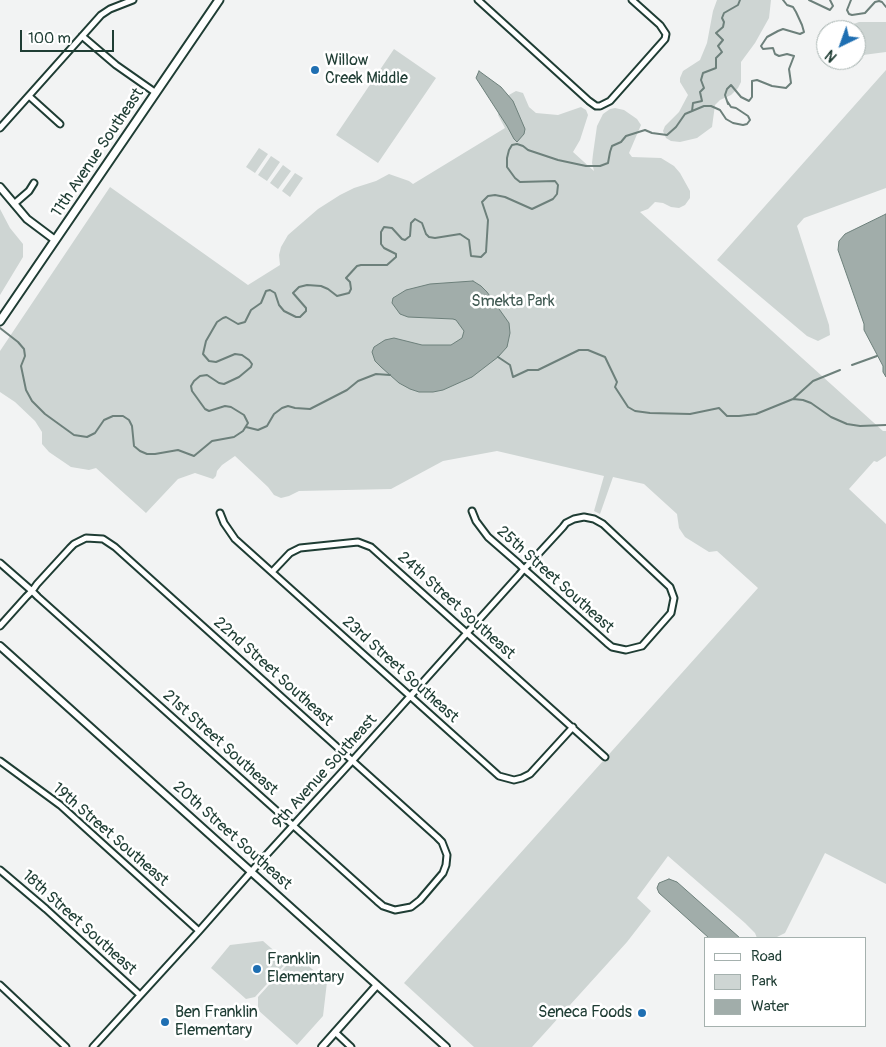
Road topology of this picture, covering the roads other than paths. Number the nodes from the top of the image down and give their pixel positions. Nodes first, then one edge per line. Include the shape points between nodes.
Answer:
1 (133, 0) edge
2 (219, 0) edge
3 (478, 0) edge
4 (632, 0) edge
5 (82, 36) junction
6 (156, 93) junction
7 (29, 96) junction
8 (60, 124) dead end
9 (0, 128) edge
10 (34, 183) dead end
11 (0, 187) edge
12 (14, 204) junction
13 (56, 240) junction
14 (0, 321) edge
15 (472, 511) dead end
16 (220, 513) dead end
17 (578, 518) joint
18 (0, 563) edge
19 (524, 569) junction
20 (272, 572) junction
21 (32, 591) junction
22 (0, 626) edge
23 (468, 633) junction
24 (0, 646) edge
25 (410, 696) junction
26 (573, 727) junction
27 (606, 757) dead end
28 (353, 760) junction
29 (0, 762) edge
30 (293, 826) junction
31 (0, 870) edge
32 (251, 872) junction
33 (429, 889) joint
34 (199, 931) junction
35 (0, 985) edge
36 (377, 985) junction
37 (140, 995) junction
38 (335, 1032) junction
39 (66, 1047) edge
40 (93, 1047) edge
41 (322, 1047) edge
42 (351, 1047) edge
43 (446, 1047) edge

1 - 5 street via 106,11
2 - 6 main road, 11th Avenue Southeast
3 - 4 street via 589,101 600,106 607,104 661,46 666,34
5 - 6 street
5 - 7 street
6 - 13 main road, 11th Avenue Southeast
7 - 8 street
7 - 9 street
10 - 12 street
11 - 12 street
12 - 13 street via 27,219
13 - 14 main road, 11th Avenue Southeast
15 - 19 street, 25th Street Southeast via 484,532
16 - 20 street, 23rd Street Southeast via 235,539
17 - 19 street, 9th Avenue Southeast via 566,524
17 - 19 street, 25th Street Southeast via 600,522 670,587 673,608 646,642 637,648 622,650 612,647
18 - 21 street, 21st Street Southeast
19 - 23 street, 9th Avenue Southeast
20 - 23 street, 24th Street Southeast via 290,553 300,548 362,543 376,551
20 - 25 street, 23rd Street Southeast
21 - 22 street
21 - 28 street, 22nd Street Southeast via 78,542 86,538 103,539
21 - 30 street, 21st Street Southeast
23 - 25 street, 9th Avenue Southeast
23 - 26 street, 24th Street Southeast
24 - 32 street, 20th Street Southeast
25 - 26 street, 23rd Street Southeast via 496,773 510,780 522,778 533,771
25 - 28 street, 9th Avenue Southeast
26 - 27 street, 24th Street Southeast
28 - 30 street, 9th Avenue Southeast
28 - 33 street, 22nd Street Southeast via 442,842 447,855 446,864
29 - 34 street, 19th Street Southeast via 66,810
30 - 32 street, 9th Avenue Southeast
30 - 33 street, 21st Street Southeast via 389,909 411,907
31 - 37 street, 18th Street Southeast
32 - 34 street, 9th Avenue Southeast
32 - 36 street, 20th Street Southeast
34 - 37 street, 9th Avenue Southeast
35 - 39 street
36 - 38 street
36 - 43 street, 20th Street Southeast
37 - 40 street, 9th Avenue Southeast
38 - 41 street
38 - 42 street

